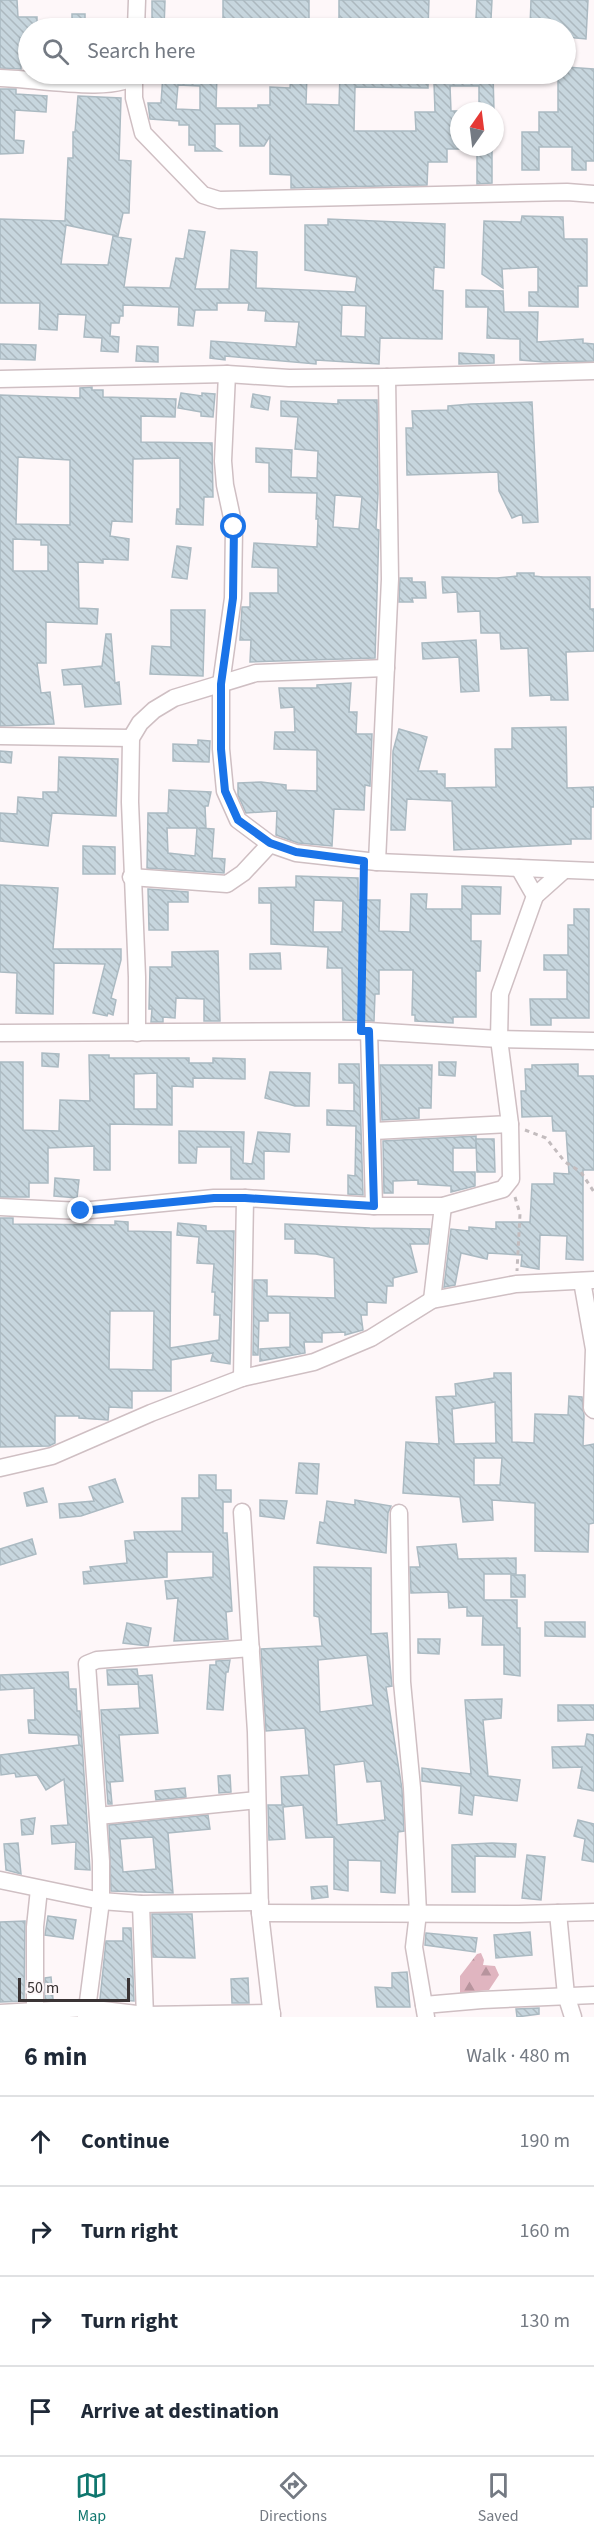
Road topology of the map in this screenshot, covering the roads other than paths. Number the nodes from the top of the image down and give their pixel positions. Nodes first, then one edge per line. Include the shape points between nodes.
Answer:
1 (137, 0) edge
2 (136, 18) edge
3 (0, 78) edge
4 (18, 79) edge
5 (87, 84) edge
6 (104, 84) edge
7 (135, 84) edge
8 (594, 194) edge
9 (594, 371) edge
10 (228, 374) junction
11 (387, 378) junction
12 (0, 379) edge
13 (386, 668) junction
14 (221, 684) junction
15 (0, 736) edge
16 (131, 738) junction
17 (270, 843) junction
18 (370, 861) junction
19 (519, 868) junction
20 (563, 871) junction
21 (594, 871) edge
22 (131, 877) junction
23 (535, 896) junction
24 (365, 1031) junction
25 (0, 1033) edge
26 (136, 1033) junction
27 (499, 1039) junction
28 (594, 1041) edge
29 (510, 1124) junction
30 (374, 1131) junction
31 (245, 1198) junction
32 (374, 1206) junction
33 (443, 1206) junction
34 (0, 1207) edge
35 (588, 1281) edge
36 (432, 1300) junction
37 (242, 1378) junction
38 (594, 1410) edge
39 (0, 1468) edge
40 (242, 1512) dead end
41 (399, 1513) dead end
42 (251, 1648) junction
43 (257, 1800) junction
44 (98, 1816) junction
45 (0, 1880) edge
46 (39, 1889) junction
47 (101, 1901) junction
48 (141, 1904) junction
49 (260, 1908) junction
50 (594, 1912) edge
51 (418, 1913) junction
52 (558, 1913) junction
53 (566, 1995) junction
54 (594, 1995) edge
55 (425, 2011) edge
56 (0, 2013) edge
57 (86, 2013) edge
58 (35, 2014) edge
59 (272, 2015) edge
60 (145, 2016) edge
61 (573, 2017) edge

1 - 2 street
3 - 4 street
5 - 6 street
7 - 8 street via 134,98 143,133 210,198
9 - 11 street
10 - 11 street
10 - 12 street
10 - 14 street via 223,461 234,527 233,598
11 - 13 street via 390,579
13 - 14 street via 256,673
13 - 18 street
14 - 16 street via 174,698 140,723
14 - 17 street via 225,791 238,820
15 - 16 street
16 - 22 street
17 - 18 street via 296,852
17 - 22 street via 243,873 227,884
18 - 19 street
19 - 20 street
19 - 23 street
20 - 21 street
20 - 23 street
22 - 26 street
23 - 27 street via 500,994
24 - 26 street
24 - 27 street
24 - 30 street
25 - 26 street
27 - 28 street
27 - 29 street
29 - 30 street
29 - 33 street via 511,1179 503,1189
30 - 32 street
31 - 32 street
31 - 34 street via 81,1211
31 - 37 street
32 - 33 street
33 - 36 street
35 - 36 street via 516,1284
35 - 38 street
36 - 37 street via 371,1338 314,1362
37 - 39 street via 52,1456
40 - 42 street
41 - 51 street via 402,1682
42 - 43 street
42 - 44 street via 97,1660 87,1664
43 - 44 street
43 - 49 street
44 - 47 street
45 - 46 street
46 - 47 street
46 - 58 street
47 - 48 street
47 - 57 street
48 - 49 street
48 - 60 street
49 - 51 street
49 - 59 street
50 - 52 street
51 - 52 street
51 - 55 street via 414,1947
52 - 53 street
53 - 54 street
53 - 55 street
53 - 61 street
56 - 58 street
57 - 58 street
57 - 60 street
59 - 60 street

